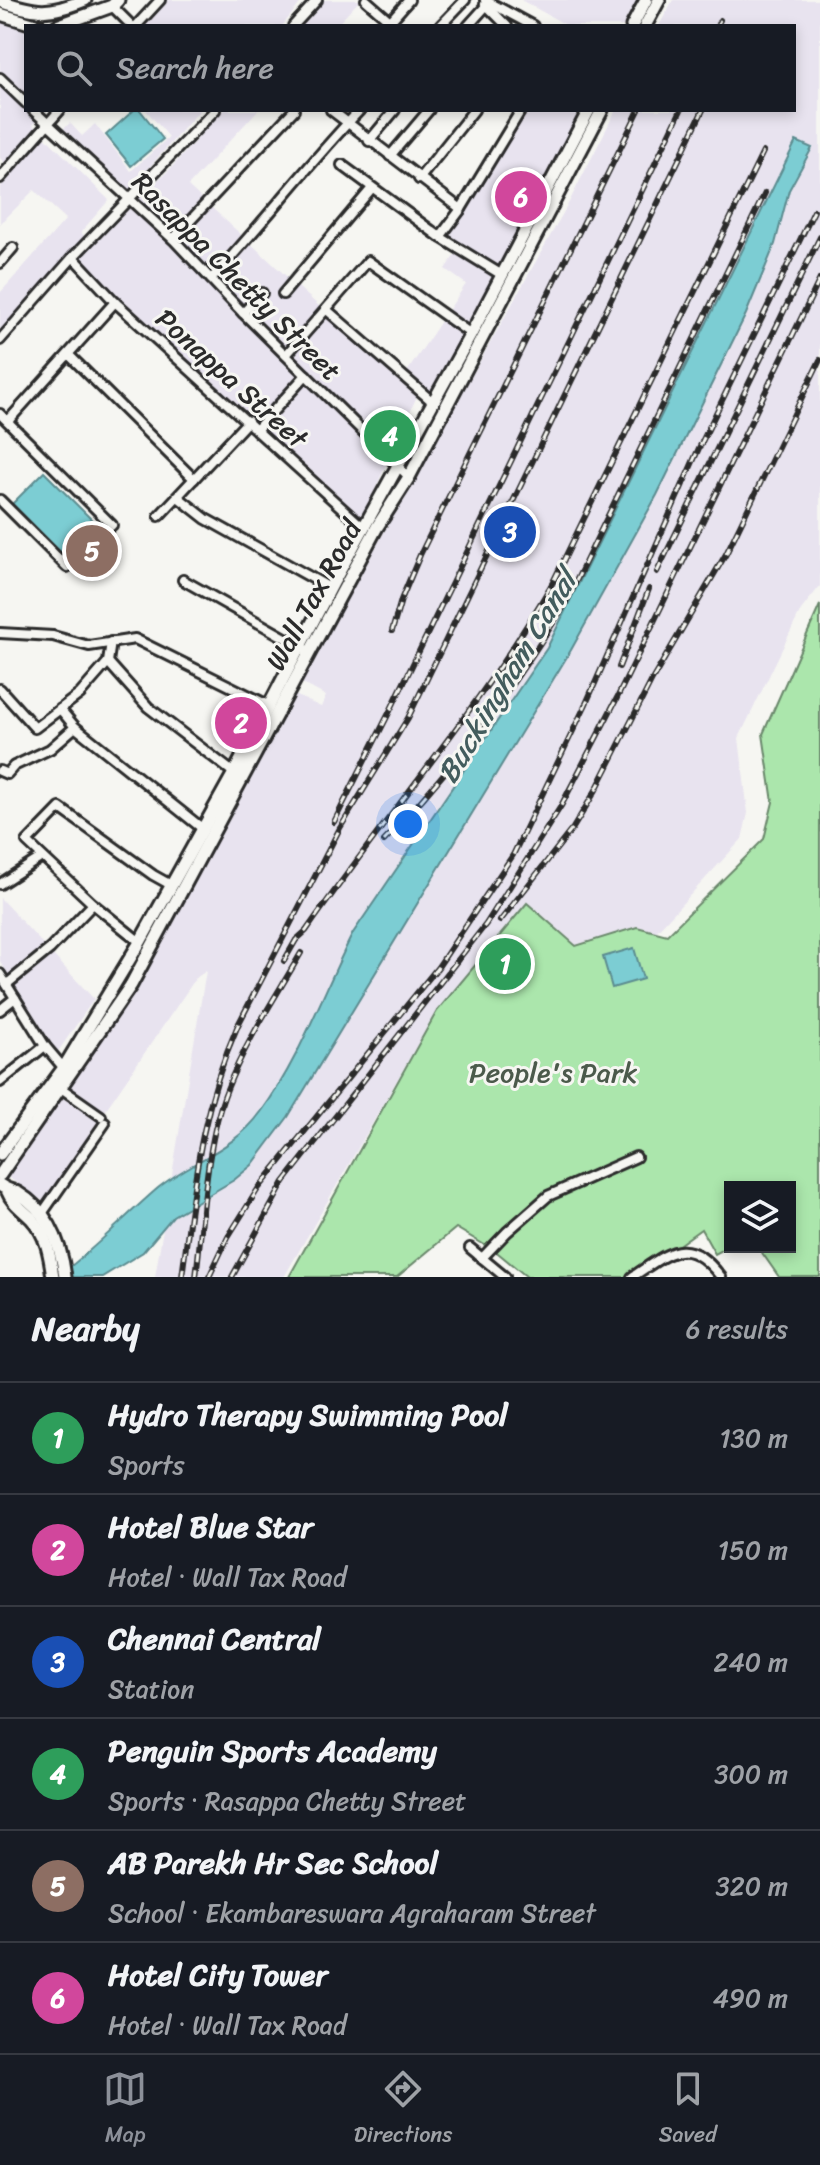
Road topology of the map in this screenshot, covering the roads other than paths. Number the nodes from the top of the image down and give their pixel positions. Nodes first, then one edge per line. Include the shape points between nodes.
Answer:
1 (85, 0) edge
2 (160, 0) edge
3 (317, 0) edge
4 (366, 0) edge
5 (409, 0) edge
6 (465, 0) edge
7 (646, 0) edge
8 (659, 0) edge
9 (0, 1) edge
10 (485, 2) edge
11 (115, 3) edge
12 (0, 14) edge
13 (32, 24) edge
14 (62, 24) edge
15 (132, 24) edge
16 (136, 24) edge
17 (295, 24) edge
18 (388, 24) edge
19 (442, 24) edge
20 (469, 24) edge
21 (505, 24) edge
22 (529, 24) edge
23 (633, 24) edge
24 (646, 24) edge
25 (0, 78) edge
26 (8, 86) junction
27 (0, 93) edge
28 (24, 101) edge
29 (35, 112) edge
30 (58, 112) edge
31 (210, 112) edge
32 (292, 112) edge
33 (333, 112) edge
34 (358, 112) edge
35 (393, 112) edge
36 (427, 112) edge
37 (472, 112) edge
38 (520, 112) edge
39 (588, 112) edge
40 (601, 112) edge
41 (347, 123) junction
42 (48, 125) junction
43 (369, 141) junction
44 (390, 156) junction
45 (342, 165) dead end
46 (0, 178) edge
47 (419, 179) junction
48 (372, 188) junction
49 (129, 199) junction
50 (461, 209) junction
51 (440, 237) junction
52 (173, 239) junction
53 (13, 248) dead end
54 (73, 257) junction
55 (0, 263) edge
56 (502, 275) junction
57 (211, 279) junction
58 (262, 293) dead end
59 (283, 294) dead end
60 (115, 302) junction
61 (327, 310) junction
62 (243, 313) junction
63 (471, 334) junction
64 (0, 340) edge
65 (69, 355) junction
66 (286, 355) junction
67 (306, 375) junction
68 (434, 403) junction
69 (0, 414) edge
70 (8, 421) junction
71 (248, 421) junction
72 (257, 429) junction
73 (398, 466) junction
74 (409, 477) junction
75 (194, 479) junction
76 (178, 497) junction
77 (0, 500) edge
78 (159, 516) dead end
79 (364, 528) junction
80 (183, 580) dead end
81 (330, 588) junction
82 (0, 633) edge
83 (111, 642) junction
84 (305, 649) junction
85 (108, 662) junction
86 (0, 689) edge
87 (270, 706) junction
88 (60, 709) junction
89 (75, 727) junction
90 (0, 771) edge
91 (234, 773) junction
92 (203, 829) junction
93 (42, 857) junction
94 (0, 884) edge
95 (171, 885) junction
96 (93, 904) junction
97 (140, 942) junction
98 (0, 974) edge
99 (7, 984) junction
100 (15, 998) junction
101 (0, 1010) edge
102 (45, 1046) junction
103 (67, 1072) junction
104 (0, 1082) edge
105 (61, 1088) junction
106 (0, 1154) edge
107 (636, 1157) dead end
108 (0, 1175) edge
109 (3, 1187) edge
110 (41, 1215) junction
111 (470, 1248) dead end
112 (482, 1258) junction
113 (57, 1266) edge
114 (505, 1277) edge
115 (632, 1277) edge
116 (721, 1277) edge

1 - 9 main road via 34,12
2 - 16 street
3 - 17 street
4 - 18 street
5 - 18 street
6 - 19 street
7 - 23 main road
8 - 24 main road
10 - 20 street
10 - 21 street
10 - 22 street
11 - 14 main road
11 - 15 street
12 - 13 main road
25 - 26 street
26 - 27 street
26 - 28 street
29 - 42 street, Rasappa Chetty Street
30 - 42 street
31 - 49 street
32 - 52 street
33 - 41 street
34 - 41 street
35 - 43 street
36 - 44 street
37 - 47 street
38 - 50 street
39 - 56 main road, Wall Tax Road
40 - 74 main road, Wall Tax Road
41 - 43 street
41 - 57 street
42 - 46 street
42 - 49 street, Rasappa Chetty Street
43 - 44 street
44 - 47 street
45 - 48 street
47 - 50 street
48 - 51 street
48 - 59 street
49 - 52 street, Rasappa Chetty Street
49 - 54 street
50 - 51 street
51 - 56 street
52 - 57 street, Rasappa Chetty Street
53 - 55 street
54 - 60 street, Ponappa Street
54 - 64 street
56 - 63 main road, Wall Tax Road
57 - 62 street, Rasappa Chetty Street
58 - 62 street
60 - 65 street
60 - 71 street, Ponappa Street
61 - 63 street via 368,261
61 - 66 street
61 - 68 street
62 - 66 street, Rasappa Chetty Street
63 - 68 main road, Wall Tax Road
65 - 70 street
65 - 75 street
66 - 67 street, Rasappa Chetty Street
67 - 72 street
67 - 73 street, Rasappa Chetty Street
68 - 73 main road, Wall Tax Road
69 - 70 street
70 - 77 street via 112,525 67,567
71 - 72 street, Ponappa Street
71 - 75 street
72 - 79 street, Ponappa Street
73 - 74 street, Rasappa Chetty Street
73 - 79 main road, Wall Tax Road
74 - 84 main road, Wall Tax Road
75 - 76 street
76 - 78 street
76 - 81 street via 206,519
79 - 81 main road, Wall Tax Road
80 - 84 street
81 - 84 main road, Wall Tax Road
82 - 83 street via 53,636 89,646
83 - 85 street
83 - 87 street via 135,639
84 - 87 main road, Wall Tax Road
84 - 103 main road, Wall Tax Road via 131,985
85 - 88 street
85 - 91 street via 148,707
86 - 88 street via 35,728
87 - 91 main road, Wall Tax Road
88 - 89 street
89 - 90 street via 50,749 7,774
89 - 92 street
91 - 92 main road, Wall Tax Road
92 - 95 main road, Wall Tax Road
93 - 94 street
93 - 95 street via 27,843 58,808
93 - 96 street
95 - 97 main road, Wall Tax Road
96 - 97 street
96 - 99 street
97 - 103 main road, Wall Tax Road
98 - 99 street
99 - 100 street
100 - 101 street
100 - 102 street
102 - 103 street
102 - 104 street
103 - 105 main road, Wall Tax Road
103 - 106 main road, Wall Tax Road
105 - 108 main road, Wall Tax Road
105 - 110 street via 103,1119
107 - 112 street via 548,1196
109 - 110 main road
109 - 113 main road via 37,1225
110 - 113 main road via 54,1234
111 - 112 street
112 - 114 street
115 - 116 street via 670,1252 688,1250 704,1257

